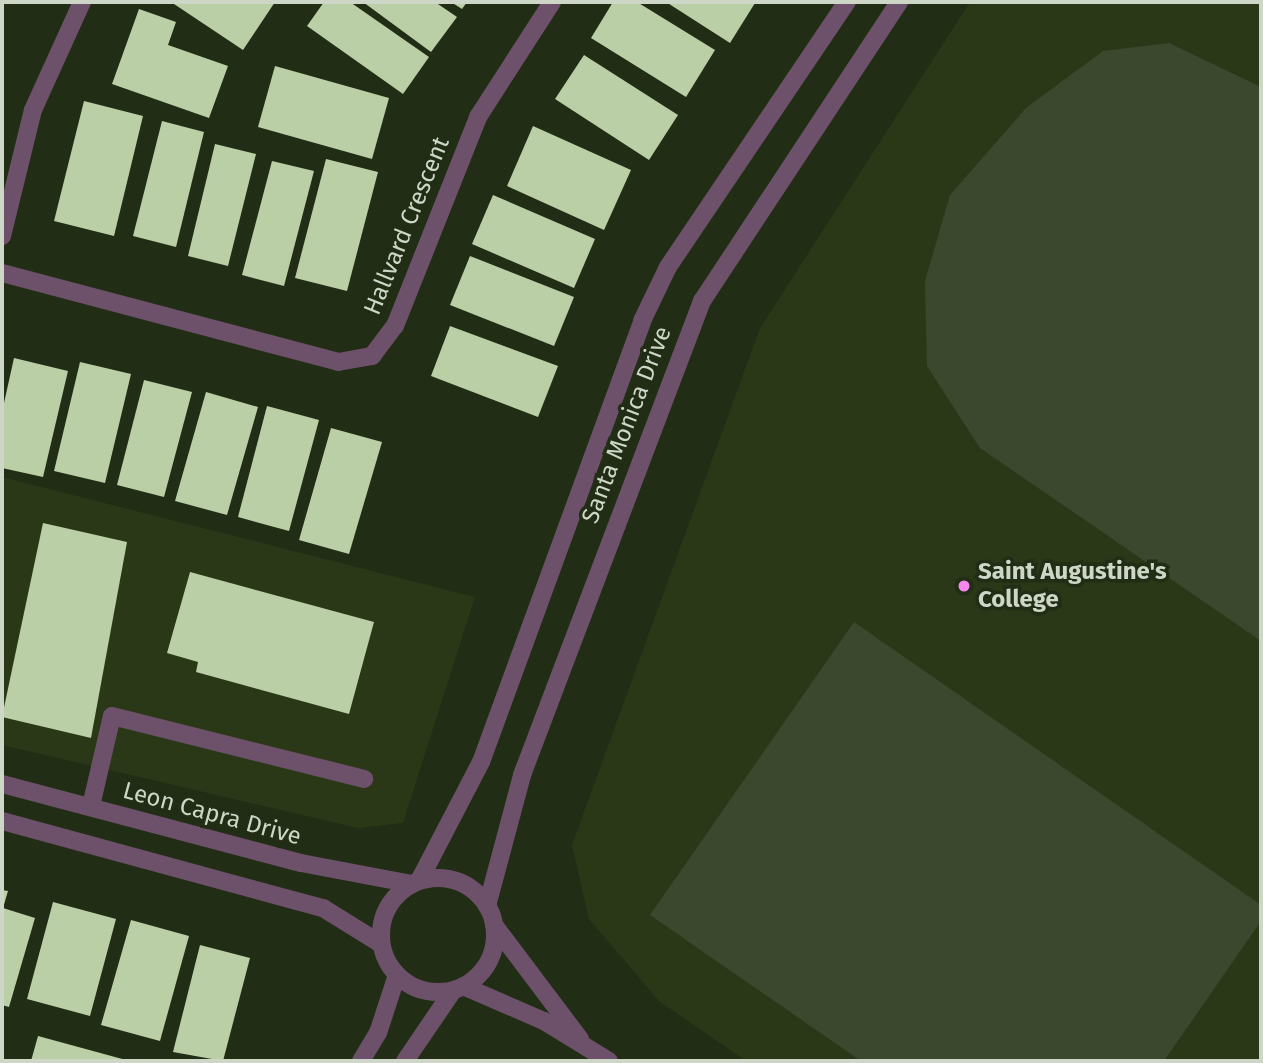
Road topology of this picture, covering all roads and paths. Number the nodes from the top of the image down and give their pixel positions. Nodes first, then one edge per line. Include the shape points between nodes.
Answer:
1 (82, 2) edge
2 (552, 2) edge
3 (847, 2) edge
4 (899, 2) edge
5 (2, 236) edge
6 (2, 273) edge
7 (364, 779) dead end
8 (2, 784) edge
9 (90, 806) junction
10 (2, 821) edge
11 (415, 883) junction
12 (487, 906) junction
13 (494, 925) junction
14 (381, 944) junction
15 (397, 975) junction
16 (457, 989) junction
17 (580, 1040) junction
18 (361, 1061) edge
19 (405, 1061) edge
20 (609, 1061) edge

1 - 5 street via 33,110
2 - 6 street, Hallvard Crescent via 478,117 395,326 372,356 338,362
3 - 11 street, Santa Monica Drive via 668,267 642,321 481,762
4 - 12 street, Santa Monica Drive via 702,301 522,775
7 - 9 street via 112,716
8 - 9 street, Leon Capra Drive
9 - 11 street, Leon Capra Drive via 301,863
10 - 14 street via 323,908
11 - 12 street via 457,881
11 - 14 street via 387,909
12 - 13 street
13 - 16 street via 488,962
13 - 17 street
14 - 15 street
15 - 16 street via 428,991
15 - 18 street via 378,1033
16 - 17 street
16 - 19 street
17 - 20 street

